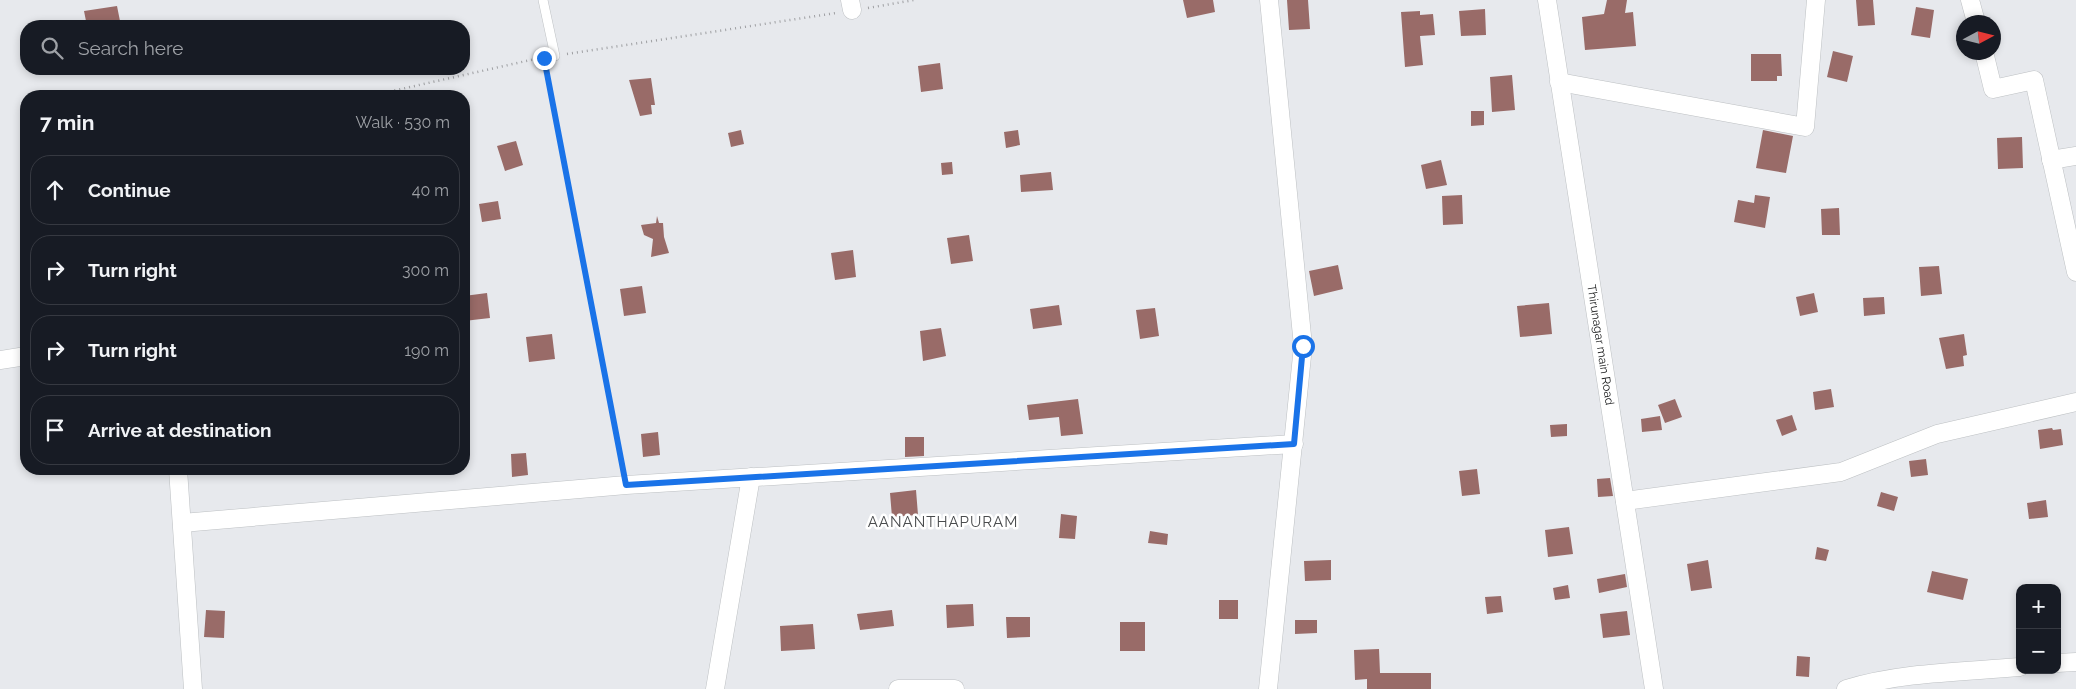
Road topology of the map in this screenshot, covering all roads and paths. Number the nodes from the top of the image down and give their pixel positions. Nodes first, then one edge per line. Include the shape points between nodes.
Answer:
1 (543, 0) edge
2 (914, 0) edge
3 (1269, 0) edge
4 (1546, 0) edge
5 (1816, 0) edge
6 (1970, 0) edge
7 (851, 5) edge
8 (1974, 15) edge
9 (555, 56) junction
10 (544, 58) junction
11 (1986, 60) edge
12 (470, 74) edge
13 (466, 75) edge
14 (1559, 82) junction
15 (397, 90) edge
16 (2076, 156) edge
17 (2052, 160) junction
18 (2076, 272) edge
19 (20, 357) edge
20 (0, 360) edge
21 (2076, 402) edge
22 (1294, 444) junction
23 (178, 475) edge
24 (751, 477) junction
25 (626, 485) junction
26 (1625, 500) junction
27 (182, 523) junction
28 (2076, 662) edge
29 (2061, 664) edge
30 (2016, 667) edge
31 (193, 689) edge
32 (715, 689) edge
33 (898, 689) edge
34 (955, 689) edge
35 (1268, 689) edge
36 (1654, 689) edge
37 (1846, 689) edge

1 - 9 lane
2 - 7 path
3 - 22 street via 1303,346
4 - 14 street, Thirunagar main Road
5 - 14 street via 1805,127
6 - 8 street
7 - 9 path
9 - 10 path
10 - 12 path
10 - 25 path
11 - 17 street via 1994,89 2034,80
13 - 15 path
14 - 26 street, Thirunagar main Road
16 - 17 street
17 - 18 street
19 - 20 street
21 - 26 street via 1937,434 1841,472
22 - 24 street
22 - 35 street
23 - 27 street
24 - 25 street
24 - 32 street
25 - 27 street
26 - 36 street, Thirunagar main Road
27 - 31 street
28 - 29 street
30 - 37 street via 1907,676
33 - 34 street

